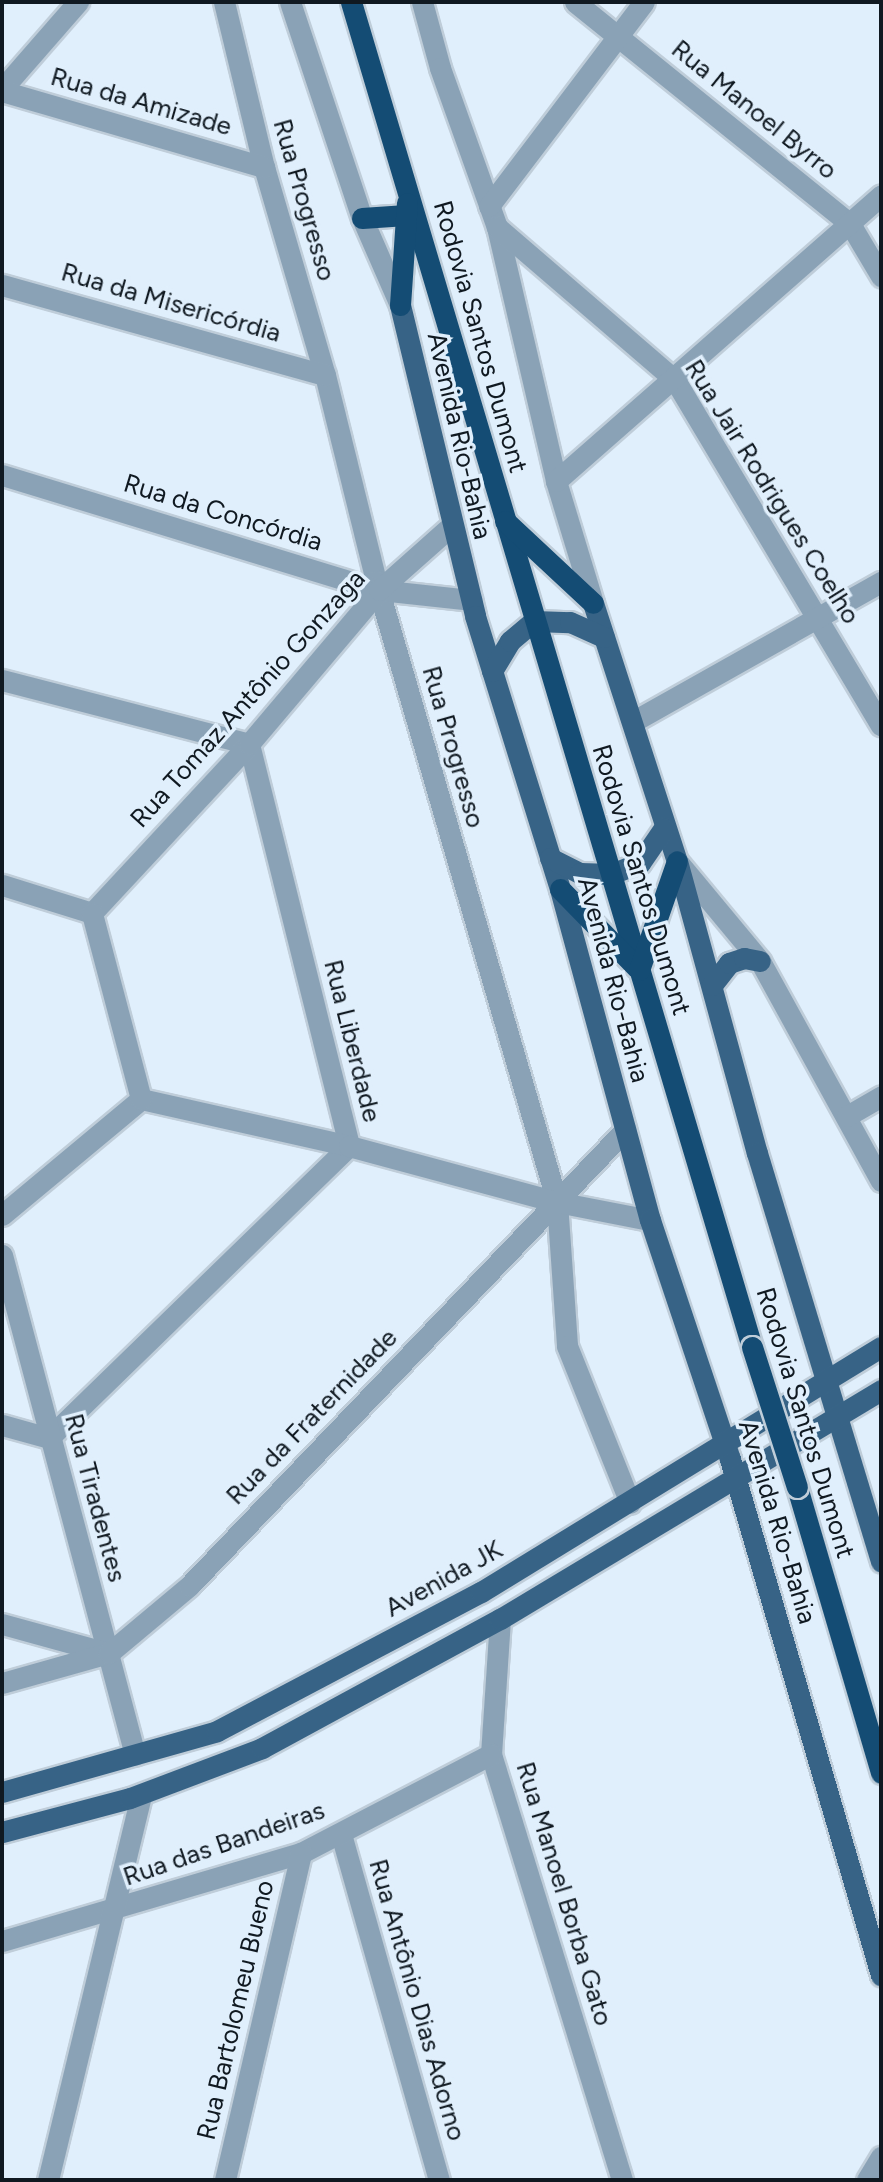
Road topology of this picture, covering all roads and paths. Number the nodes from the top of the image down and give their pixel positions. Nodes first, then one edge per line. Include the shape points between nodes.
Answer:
1 (78, 2) edge
2 (224, 2) edge
3 (290, 2) edge
4 (352, 2) edge
5 (422, 2) edge
6 (575, 2) edge
7 (644, 2) edge
8 (620, 35) junction
9 (2, 90) edge
10 (264, 167) junction
11 (408, 187) junction
12 (881, 195) edge
13 (489, 206) junction
14 (406, 215) junction
15 (362, 218) junction
16 (849, 224) junction
17 (497, 227) junction
18 (881, 276) edge
19 (2, 285) edge
20 (400, 305) junction
21 (325, 375) junction
22 (675, 380) junction
23 (2, 475) edge
24 (556, 481) junction
25 (503, 519) junction
26 (450, 527) junction
27 (881, 582) edge
28 (379, 590) junction
29 (471, 600) junction
30 (593, 603) junction
31 (820, 617) junction
32 (534, 621) junction
33 (604, 637) junction
34 (492, 671) junction
35 (2, 680) edge
36 (634, 721) junction
37 (881, 725) edge
38 (249, 744) junction
39 (664, 828) junction
40 (550, 858) junction
41 (677, 861) junction
42 (611, 874) junction
43 (2, 885) edge
44 (560, 889) junction
45 (92, 913) junction
46 (760, 961) junction
47 (639, 970) junction
48 (712, 985) junction
49 (881, 1096) edge
50 (141, 1099) junction
51 (847, 1116) junction
52 (625, 1130) junction
53 (349, 1146) junction
54 (881, 1181) edge
55 (556, 1202) junction
56 (2, 1215) edge
57 (650, 1220) junction
58 (2, 1255) edge
59 (881, 1347) edge
60 (824, 1382) junction
61 (881, 1390) edge
62 (835, 1418) junction
63 (2, 1425) edge
64 (49, 1438) junction
65 (725, 1443) junction
66 (735, 1476) junction
67 (631, 1503) junction
68 (881, 1563) edge
69 (500, 1619) junction
70 (2, 1624) edge
71 (108, 1653) junction
72 (2, 1683) edge
73 (491, 1754) junction
74 (135, 1755) junction
75 (881, 1773) edge
76 (2, 1792) edge
77 (141, 1795) junction
78 (2, 1832) edge
79 (341, 1834) junction
80 (301, 1853) junction
81 (114, 1911) junction
82 (2, 1941) edge
83 (881, 1975) edge
84 (881, 2157) edge
85 (48, 2180) edge
86 (225, 2180) edge
87 (439, 2180) edge
88 (622, 2180) edge
89 (868, 2180) edge

1 - 9 street
2 - 10 street, Rua Progresso
3 - 15 street, Avenida Rio-Bahia
4 - 11 highway, Rodovia Santos Dumont
5 - 13 street
6 - 8 street, Rua Manoel Byrro
7 - 8 street
8 - 13 street
8 - 16 street, Rua Manoel Byrro
9 - 10 street, Rua da Amizade
10 - 21 street, Rua Progresso
11 - 14 highway
11 - 25 highway, Rodovia Santos Dumont
12 - 16 street
13 - 17 street
14 - 15 highway
14 - 20 highway
15 - 20 street, Avenida Rio-Bahia
16 - 18 street, Rua Manoel Byrro
16 - 22 street
17 - 22 street, Rua Jair Rodrigues Coelho
17 - 24 street
19 - 21 street, Rua da Misericórdia
20 - 26 main road, Avenida Rio-Bahia
21 - 28 street, Rua Progresso
22 - 24 street
22 - 31 street, Rua Jair Rodrigues Coelho
23 - 28 street, Rua da Concórdia
24 - 30 street
25 - 30 highway
25 - 32 highway, Rodovia Santos Dumont
26 - 28 street, Rua Tomaz Antônio Gonzaga
26 - 29 main road, Avenida Rio-Bahia
27 - 31 street
28 - 29 street, Rua da Concórdia
28 - 38 street, Rua Tomaz Antônio Gonzaga
28 - 55 street, Rua Progresso
29 - 34 main road, Avenida Rio-Bahia
30 - 33 main road
31 - 36 street
31 - 37 street, Rua Jair Rodrigues Coelho
32 - 33 main road via 570,622
32 - 34 main road via 510,641
32 - 42 highway, Rodovia Santos Dumont
33 - 36 main road
34 - 40 main road, Avenida Rio-Bahia
35 - 38 street
36 - 39 main road
38 - 45 street, Rua Tomaz Antônio Gonzaga
38 - 53 street, Rua Liberdade
39 - 41 main road
39 - 42 main road via 640,863
40 - 42 main road via 580,873
40 - 44 main road, Avenida Rio-Bahia
41 - 46 street
41 - 47 highway
41 - 48 main road
42 - 47 highway, Rodovia Santos Dumont
43 - 45 street
44 - 47 highway
44 - 52 main road, Avenida Rio-Bahia
45 - 50 street
46 - 48 main road via 744,958 729,963
46 - 51 street
47 - 75 highway, Rodovia Santos Dumont, bridge
48 - 60 main road
49 - 51 street
50 - 53 street
50 - 56 street
51 - 54 street
52 - 55 street, Rua da Fraternidade
52 - 57 main road, Avenida Rio-Bahia
53 - 55 street
53 - 64 street, Rua Liberdade
55 - 57 street
55 - 67 street, Rua Progresso via 567,1346
55 - 71 street, Rua da Fraternidade via 189,1586
57 - 65 main road, Avenida Rio-Bahia
58 - 64 street, Rua Tiradentes
59 - 60 main road, Avenida JK
60 - 62 main road
60 - 65 main road, Avenida JK
61 - 62 main road
62 - 66 main road
62 - 68 main road
63 - 64 street
64 - 71 street, Rua Tiradentes
65 - 66 main road, Avenida Rio-Bahia
65 - 67 main road, Avenida JK
66 - 69 main road
66 - 83 main road, Avenida Rio-Bahia
67 - 74 main road, Avenida JK via 481,1592 217,1731
69 - 73 street, Rua Manoel Borba Gato
69 - 77 main road via 262,1748
70 - 71 street
71 - 72 street, Rua da Fraternidade
71 - 74 street, Rua Tiradentes
73 - 79 street, Rua das Bandeiras
73 - 88 street, Rua Manoel Borba Gato
74 - 76 main road, Avenida JK
77 - 78 main road
77 - 81 street
79 - 80 street, Rua das Bandeiras
79 - 87 street, Rua Antônio Dias Adorno
80 - 81 street, Rua das Bandeiras
80 - 86 street, Rua Bartolomeu Bueno
81 - 82 street, Rua das Bandeiras
81 - 85 street
84 - 89 street

